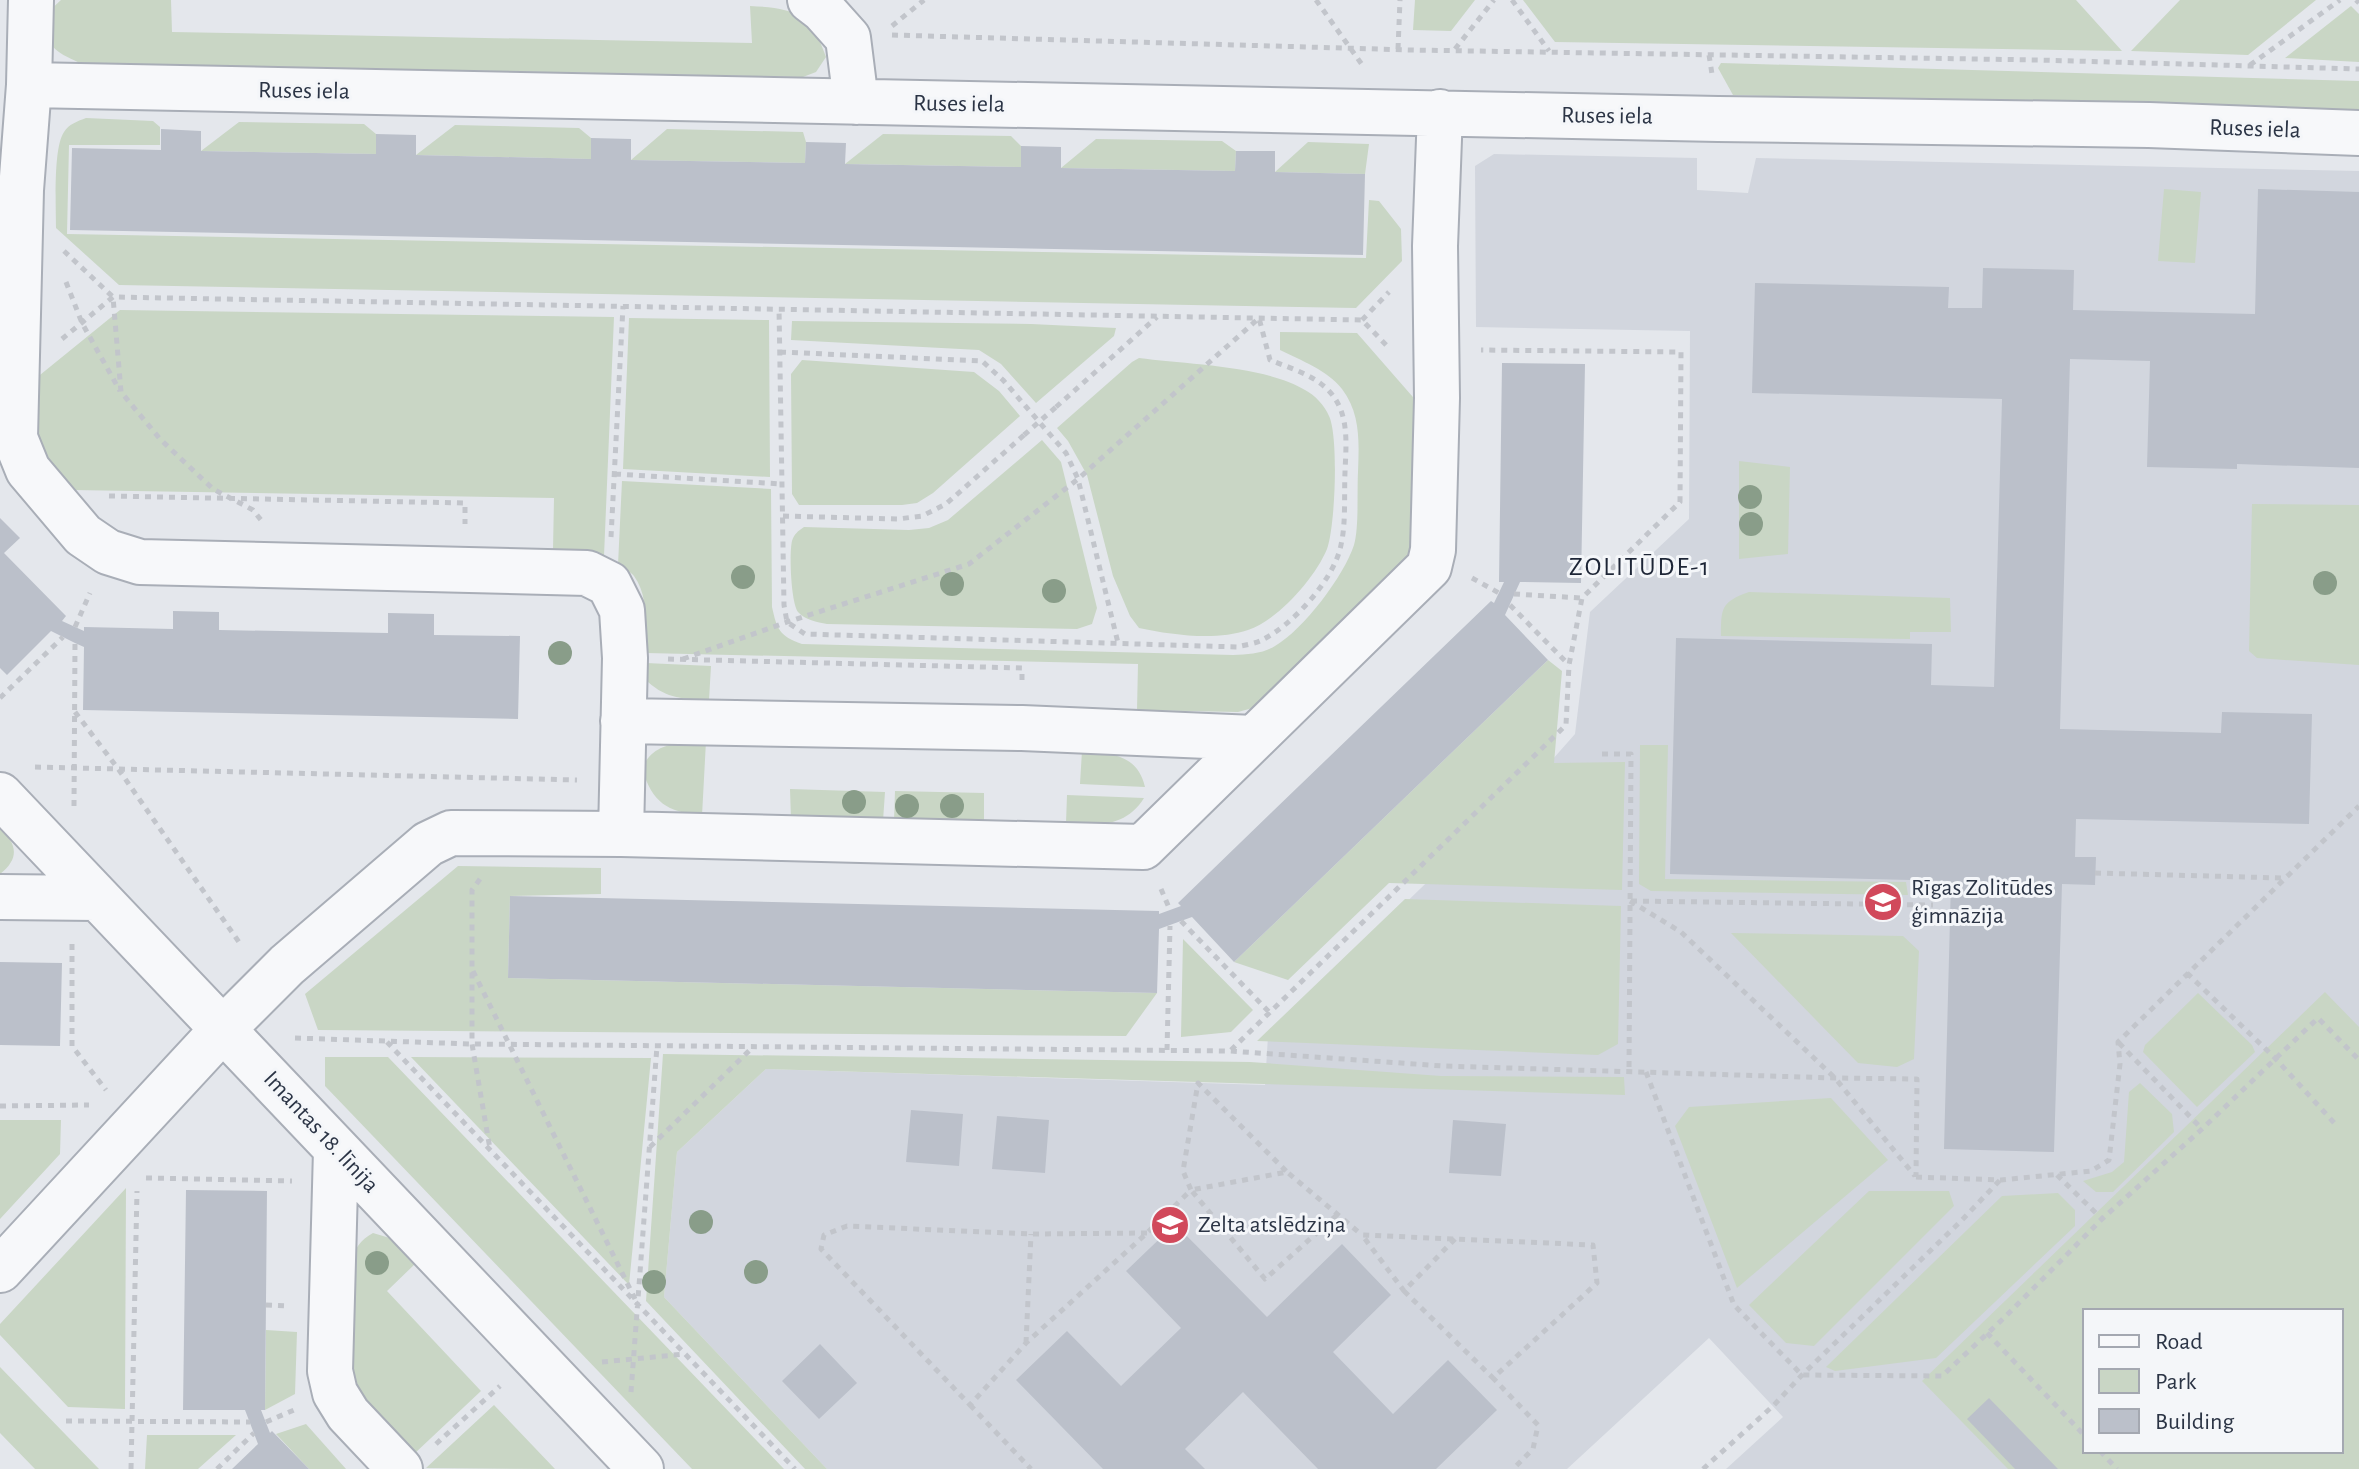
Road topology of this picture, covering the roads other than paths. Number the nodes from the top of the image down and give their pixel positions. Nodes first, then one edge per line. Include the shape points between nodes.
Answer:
1 (31, 0) edge
2 (810, 0) edge
3 (29, 85) junction
4 (856, 102) junction
5 (1440, 112) junction
6 (2359, 133) edge
7 (10, 190) edge
8 (623, 721) junction
9 (1254, 738) junction
10 (14, 781) edge
11 (621, 834) junction
12 (81, 890) junction
13 (0, 897) edge
14 (224, 1028) junction
15 (336, 1150) junction
16 (0, 1270) edge
17 (416, 1459) edge
18 (634, 1461) edge

1 - 3 street
2 - 4 street via 848,38
3 - 4 street, Ruses iela
3 - 7 street
4 - 5 street, Ruses iela
5 - 6 street, Ruses iela
5 - 9 street via 1429,567
7 - 8 street via 15,438 28,470 83,535 108,552 140,562 587,573 609,584 622,610
8 - 9 street
8 - 11 street
9 - 11 street via 1143,847
10 - 12 street, Imantas 18. līnija
11 - 14 street via 451,833 428,844 287,965
12 - 13 street
12 - 14 street, Imantas 18. līnija
14 - 15 street, Imantas 18. līnija
14 - 16 street
15 - 17 street via 330,1371 335,1393 348,1414
15 - 18 street, Imantas 18. līnija

